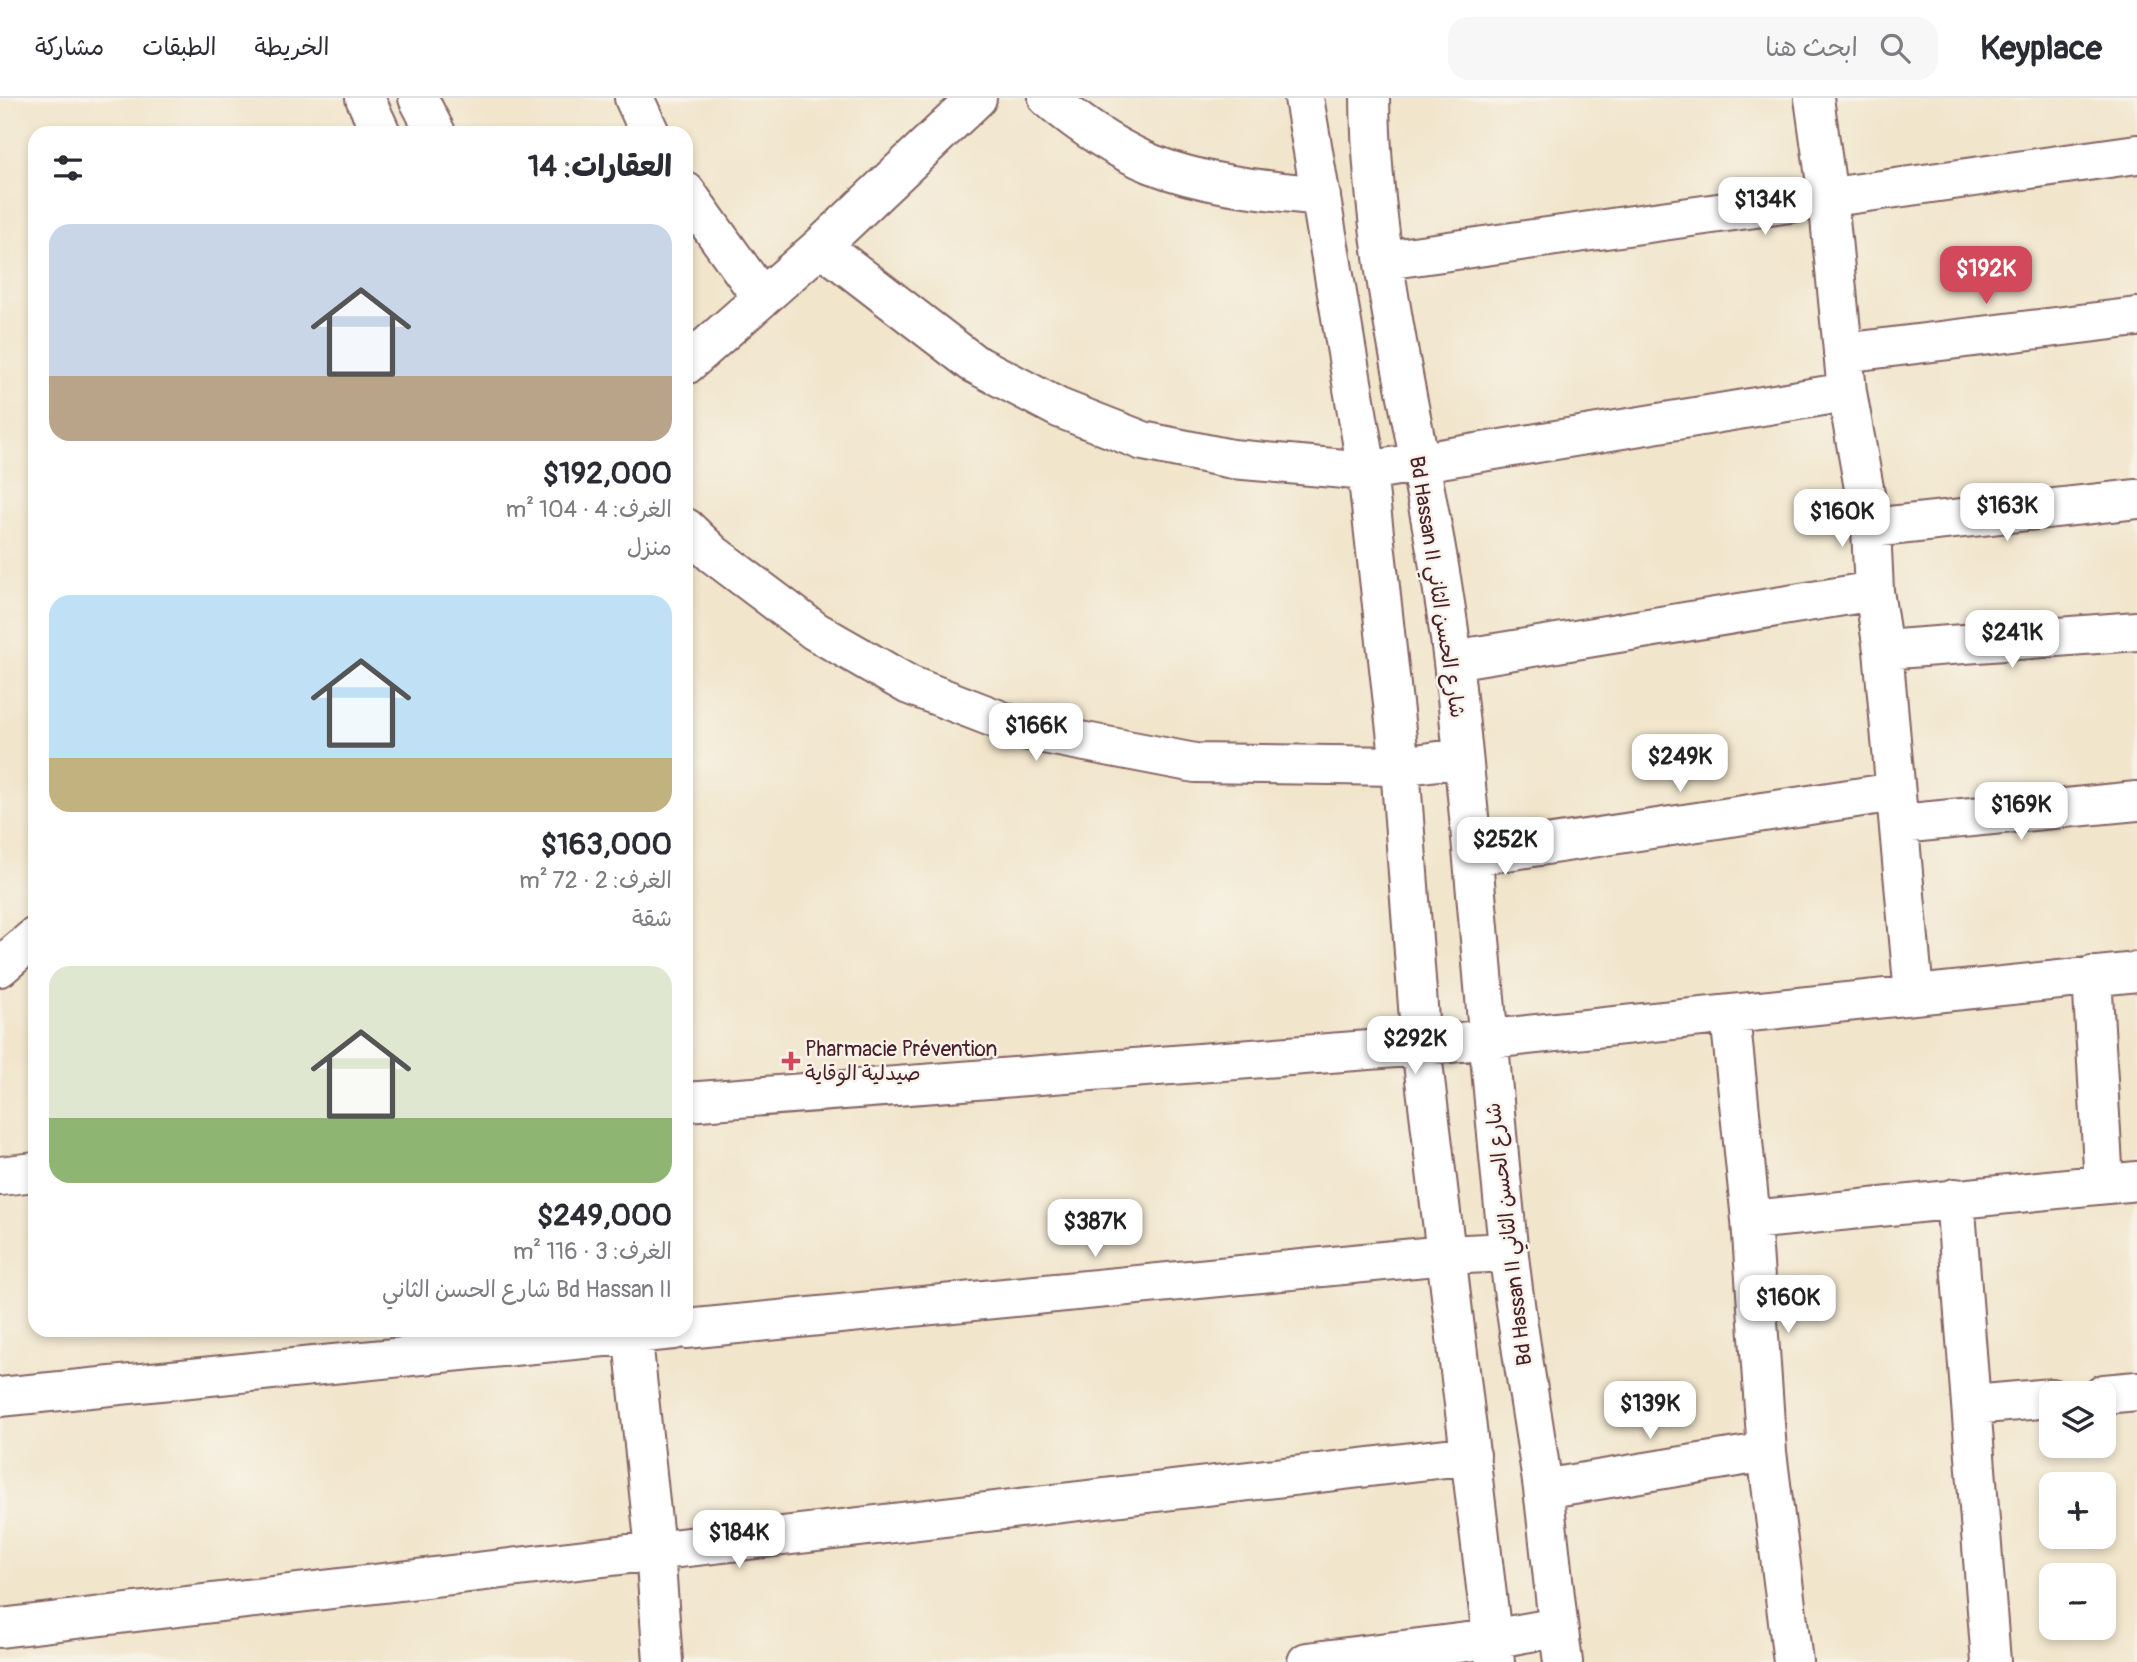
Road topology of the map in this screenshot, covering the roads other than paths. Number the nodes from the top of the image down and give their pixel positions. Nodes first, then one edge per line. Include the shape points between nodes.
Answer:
1 (365, 98) edge
2 (418, 98) edge
3 (634, 98) edge
4 (1048, 98) edge
5 (1304, 98) edge
6 (1370, 98) edge
7 (1814, 98) edge
8 (956, 106) edge
9 (378, 126) edge
10 (432, 126) edge
11 (647, 126) edge
12 (2137, 154) edge
13 (1321, 196) junction
14 (1828, 198) junction
15 (693, 202) edge
16 (821, 246) junction
17 (1385, 260) junction
18 (762, 299) junction
19 (2137, 317) edge
20 (1843, 353) junction
21 (693, 359) edge
22 (1847, 392) junction
23 (1419, 462) junction
24 (1367, 471) junction
25 (2137, 499) edge
26 (1871, 528) junction
27 (693, 535) edge
28 (1874, 591) junction
29 (2137, 631) edge
30 (1883, 649) junction
31 (1453, 660) junction
32 (1461, 758) junction
33 (1400, 766) junction
34 (2137, 801) edge
35 (1897, 808) junction
36 (1474, 856) junction
37 (28, 943) edge
38 (28, 965) edge
39 (0, 967) edge
40 (2137, 972) edge
41 (2092, 976) junction
42 (1914, 995) junction
43 (1730, 1015) junction
44 (1487, 1038) junction
45 (1422, 1046) junction
46 (693, 1101) edge
47 (28, 1173) edge
48 (0, 1176) edge
49 (2120, 1183) edge
50 (1955, 1198) junction
51 (1751, 1220) junction
52 (1508, 1252) junction
53 (1445, 1255) junction
54 (693, 1328) edge
55 (583, 1337) edge
56 (633, 1337) edge
57 (2137, 1391) edge
58 (2116, 1393) edge
59 (0, 1397) edge
60 (2039, 1399) edge
61 (1973, 1405) junction
62 (1767, 1452) junction
63 (1471, 1455) junction
64 (1543, 1489) junction
65 (655, 1550) junction
66 (0, 1628) edge
67 (1560, 1645) edge
68 (1493, 1651) edge
69 (663, 1662) edge
70 (1307, 1662) edge
71 (1793, 1662) edge
72 (1991, 1662) edge

1 - 9 street
2 - 10 street
3 - 11 street
4 - 13 street via 1079,124 1152,164 1238,187
5 - 13 street
6 - 17 street, Bd Hassan II شارع الحسن الثاني
7 - 14 street
8 - 16 street
12 - 14 street
13 - 24 street
14 - 17 street
14 - 20 street
15 - 18 street
16 - 18 street
16 - 24 street via 973,363 1059,408 1143,441 1232,459
17 - 23 street, Bd Hassan II شارع الحسن الثاني
18 - 21 street
19 - 20 street
20 - 22 street
22 - 23 street
22 - 26 street
23 - 24 street
23 - 31 street, Bd Hassan II شارع الحسن الثاني
24 - 33 street
25 - 26 street
26 - 28 street
27 - 33 street via 815,631 909,685 1028,731 1195,763
28 - 30 street
28 - 31 street
29 - 30 street
30 - 35 street
31 - 32 street, Bd Hassan II شارع الحسن الثاني
32 - 33 street
32 - 36 street, Bd Hassan II شارع الحسن الثاني
33 - 45 street
34 - 35 street
35 - 36 street
35 - 42 street
36 - 44 street, Bd Hassan II شارع الحسن الثاني
37 - 39 street
38 - 39 street
40 - 41 street
41 - 42 street
41 - 49 street
42 - 43 street
43 - 44 street
43 - 51 street
44 - 45 street
44 - 52 street, Bd Hassan II شارع الحسن الثاني
45 - 46 street
45 - 53 street
47 - 48 street
49 - 50 street
50 - 51 street
50 - 61 street
51 - 62 street
52 - 53 street
52 - 64 street, Bd Hassan II شارع الحسن الثاني
53 - 54 street
53 - 63 street
55 - 59 street
56 - 65 street
57 - 58 street
60 - 61 street
61 - 72 street
62 - 64 street
62 - 71 street
63 - 65 street
63 - 68 street
64 - 67 street, Bd Hassan II شارع الحسن الثاني
65 - 66 street
65 - 69 street
67 - 68 street
68 - 70 street

